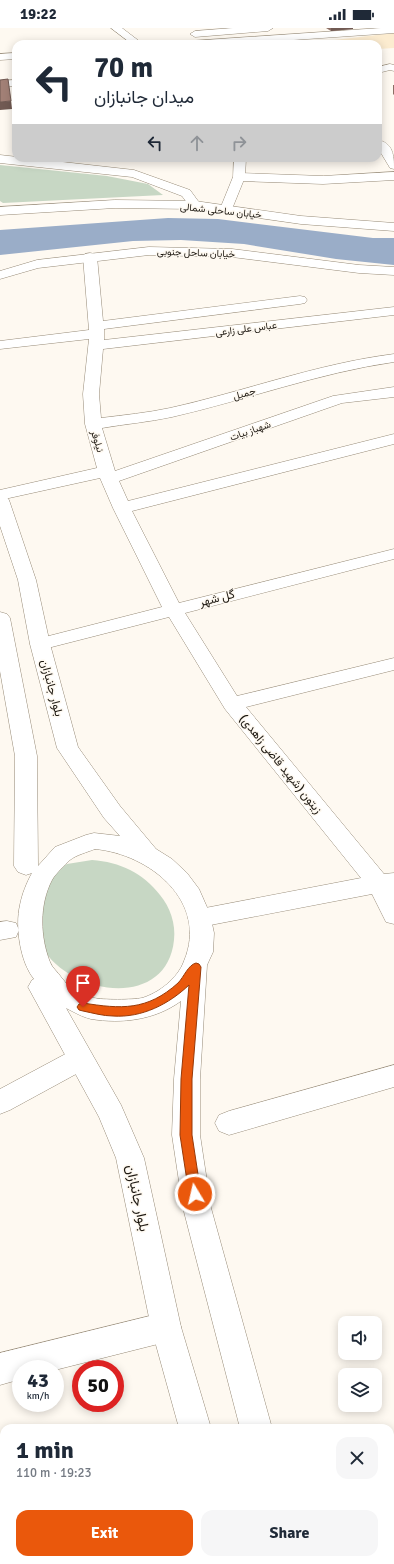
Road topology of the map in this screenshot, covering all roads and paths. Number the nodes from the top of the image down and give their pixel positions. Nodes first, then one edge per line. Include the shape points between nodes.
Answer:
1 (116, 28) edge
2 (268, 28) edge
3 (302, 28) edge
4 (394, 30) edge
5 (195, 34) dead end
6 (314, 36) junction
7 (132, 40) edge
8 (252, 40) edge
9 (12, 56) edge
10 (0, 57) edge
11 (394, 68) edge
12 (382, 69) edge
13 (12, 83) edge
14 (0, 84) edge
15 (382, 146) edge
16 (0, 159) edge
17 (12, 160) edge
18 (41, 162) edge
19 (240, 162) edge
20 (394, 165) edge
21 (394, 176) edge
22 (239, 177) junction
23 (195, 205) junction
24 (0, 206) edge
25 (34, 209) junction
26 (226, 210) junction
27 (0, 211) edge
28 (394, 227) edge
29 (90, 257) junction
30 (37, 264) junction
31 (0, 267) edge
32 (394, 271) edge
33 (0, 275) edge
34 (300, 300) dead end
35 (394, 311) edge
36 (97, 335) junction
37 (0, 345) edge
38 (394, 358) edge
39 (394, 392) edge
40 (93, 424) junction
41 (394, 439) edge
42 (108, 475) junction
43 (0, 495) edge
44 (0, 500) edge
45 (122, 508) junction
46 (394, 554) edge
47 (174, 609) junction
48 (0, 622) edge
49 (40, 644) junction
50 (4, 664) edge
51 (394, 664) edge
52 (232, 704) junction
53 (147, 854) junction
54 (26, 866) junction
55 (386, 882) edge
56 (13, 886) dead end
57 (394, 915) edge
58 (200, 918) junction
59 (4, 923) edge
60 (196, 967) junction
61 (39, 984) junction
62 (80, 1058) junction
63 (394, 1076) edge
64 (0, 1102) edge
65 (229, 1123) dead end
66 (166, 1327) junction
67 (0, 1370) edge
68 (194, 1424) edge
69 (255, 1424) edge

1 - 7 street
2 - 5 street
3 - 6 street
4 - 6 street
6 - 8 street
9 - 10 street
11 - 12 street
13 - 14 street
15 - 20 street
16 - 17 street
18 - 23 street via 136,169 186,192
19 - 22 street
21 - 22 street via 323,180
22 - 26 street
23 - 25 street, خیابان ساحلی شمالی via 115,204
23 - 26 street, خیابان ساحلی شمالی
24 - 25 street
25 - 27 street, خیابان ساحلی شمالی
26 - 28 street, خیابان ساحلی شمالی via 301,220
29 - 30 street, خیابان ساحل جنوبی
29 - 32 street, خیابان ساحل جنوبی via 149,251 232,253
29 - 36 street, نیلوفر
30 - 31 street
30 - 33 street, خیابان ساحل جنوبی
34 - 36 street
35 - 36 street, عباس علی زارعی
36 - 37 street
36 - 40 street, نیلوفر via 91,394
38 - 40 street, جمیل via 370,360 179,410
39 - 42 street, شهباز بیات via 339,400
40 - 42 street, نیلوفر
41 - 45 street
42 - 43 street, شهباز بیات
42 - 45 street, نیلوفر
44 - 49 street, بلوار جانبازان via 27,580
45 - 47 street, نیلوفر
46 - 47 street, گل شهر
47 - 49 street, گل شهر
47 - 52 street, زیتون (شهید قاضی زاهدی)
48 - 50 street
49 - 53 street, بلوار جانبازان via 68,748 112,812
50 - 54 street via 26,756
51 - 52 street
52 - 55 street, زیتون (شهید قاضی زاهدی)
53 - 54 street via 113,842 75,842 40,855
53 - 58 street via 179,880 195,903
54 - 56 street
55 - 57 street, زیتون (شهید قاضی زاهدی)
55 - 58 street
58 - 60 street via 203,935
59 - 61 street via 16,956
60 - 61 street via 172,994 155,1004 135,1010 93,1010 55,996
60 - 69 street via 187,1079 186,1135 197,1208
61 - 62 street, بلوار جانبازان
62 - 64 street
62 - 66 street, بلوار جانبازان via 111,1113 130,1158
63 - 65 street
66 - 67 street
66 - 68 street, بلوار جانبازان

